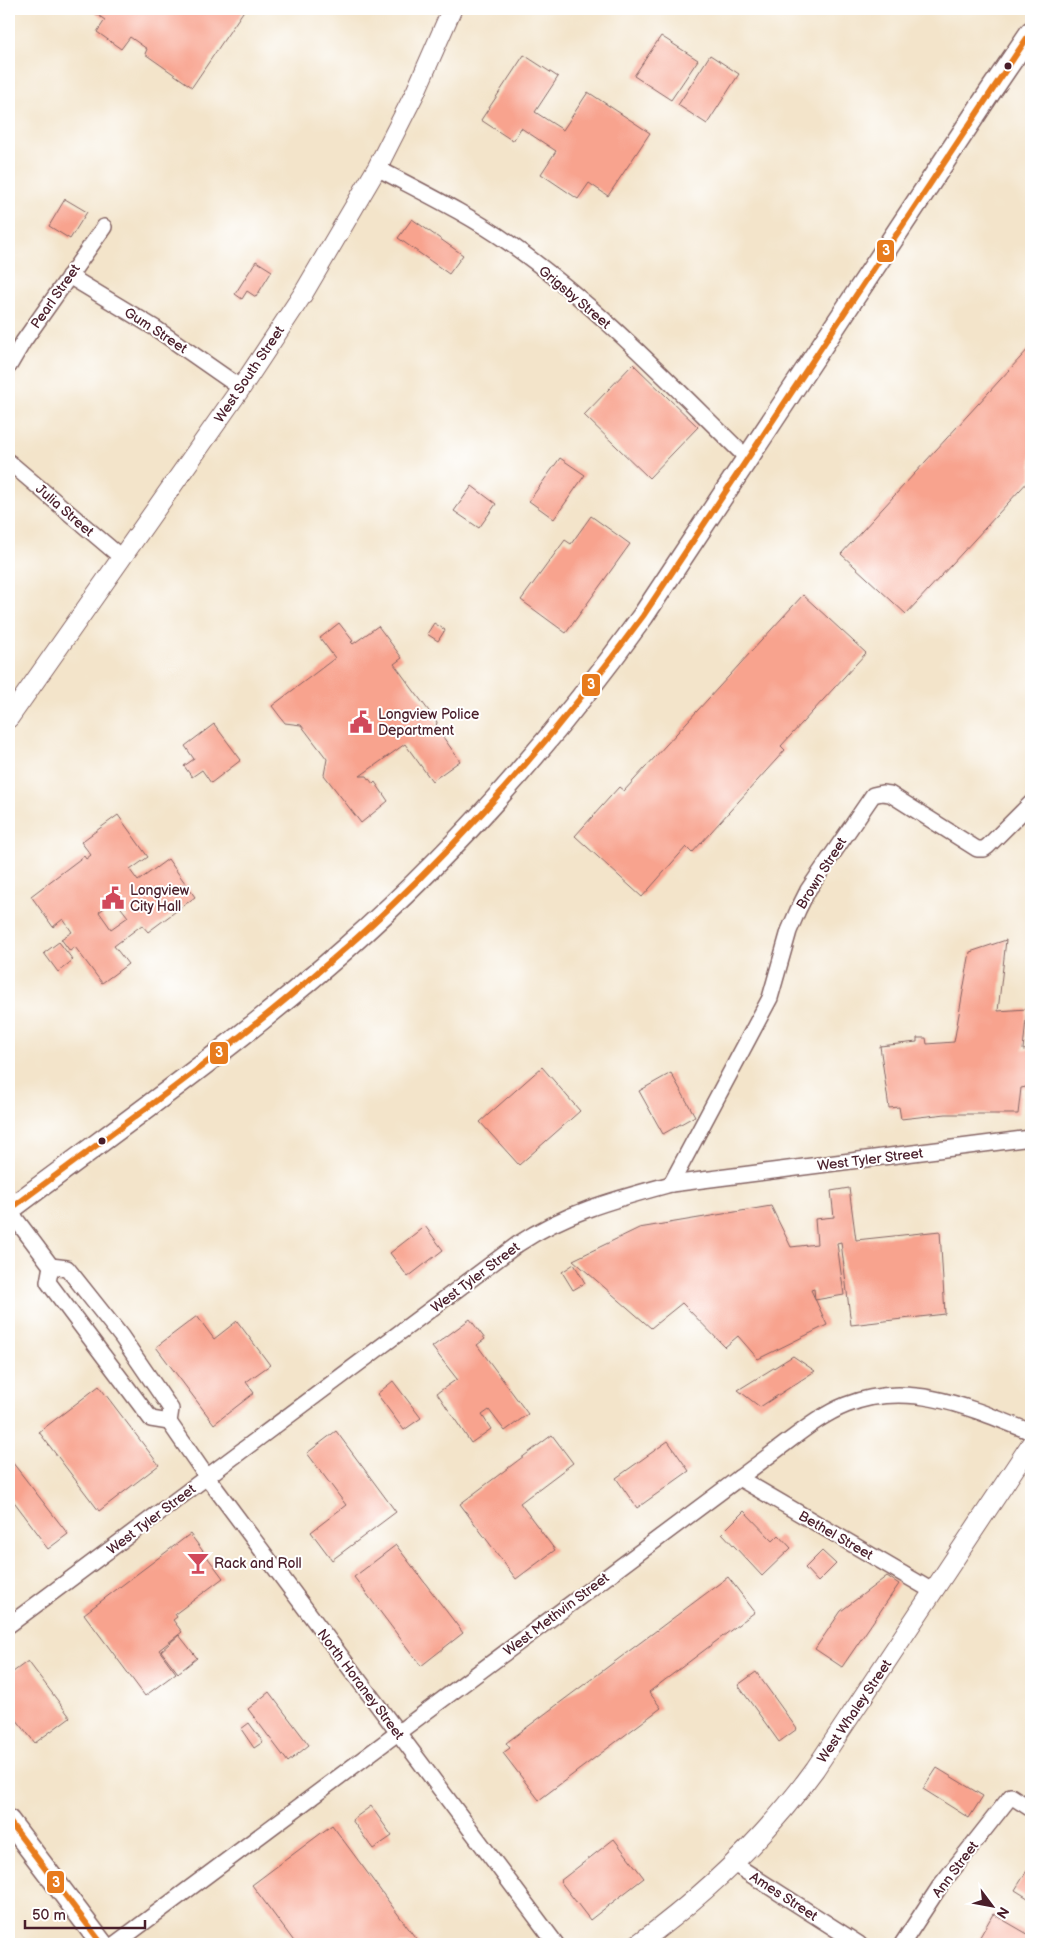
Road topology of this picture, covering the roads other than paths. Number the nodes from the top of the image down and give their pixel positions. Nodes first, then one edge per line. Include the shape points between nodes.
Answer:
1 (452, 9) edge
2 (1031, 32) edge
3 (377, 168) junction
4 (104, 227) dead end
5 (69, 276) junction
6 (9, 366) edge
7 (241, 388) junction
8 (748, 459) junction
9 (9, 462) edge
10 (122, 558) junction
11 (9, 718) edge
12 (1031, 803) edge
13 (1031, 1138) edge
14 (671, 1184) junction
15 (9, 1210) edge
16 (51, 1266) junction
17 (169, 1422) junction
18 (1031, 1432) edge
19 (1031, 1444) edge
20 (207, 1477) junction
21 (739, 1478) junction
22 (934, 1592) junction
23 (9, 1626) edge
24 (397, 1732) junction
25 (1031, 1808) edge
26 (9, 1821) edge
27 (734, 1864) junction
28 (102, 1944) edge
29 (115, 1944) edge
30 (556, 1944) edge
31 (638, 1944) edge
32 (859, 1944) edge
33 (902, 1944) edge

1 - 3 street, West South Street
2 - 8 main road
3 - 7 street, West South Street via 322,263
3 - 8 street, Grigsby Street via 448,205 524,254 605,321
4 - 5 street, Pearl Street
5 - 6 street, Pearl Street
5 - 7 street, Gum Street via 155,328
7 - 10 street, West South Street
8 - 15 main road via 648,609 594,682 536,755 447,852 358,938 259,1021
9 - 10 street, Julia Street
10 - 11 street, West South Street
12 - 14 street, Brown Street via 988,846 977,849 890,794 873,795 808,890 789,931 770,998
13 - 14 street, West Tyler Street
14 - 20 street, West Tyler Street via 587,1209 537,1232
15 - 16 street
16 - 17 street, North Horaney Street via 67,1268 120,1336 171,1409
16 - 17 street via 48,1282 151,1419
17 - 20 street, North Horaney Street
18 - 21 street, West Methvin Street via 949,1401 908,1395 876,1397 859,1400 829,1413
19 - 22 street, West Whaley Street
20 - 23 street, West Tyler Street
20 - 24 street, North Horaney Street
21 - 22 street, Bethel Street
21 - 24 street, West Methvin Street
22 - 27 street, West Whaley Street via 810,1775
24 - 29 street, West Methvin Street
24 - 30 street, North Horaney Street
25 - 33 street, Ann Street via 1011,1796 940,1886
26 - 28 main road
27 - 31 street, West Whaley Street via 698,1898
27 - 32 street, Ames Street

